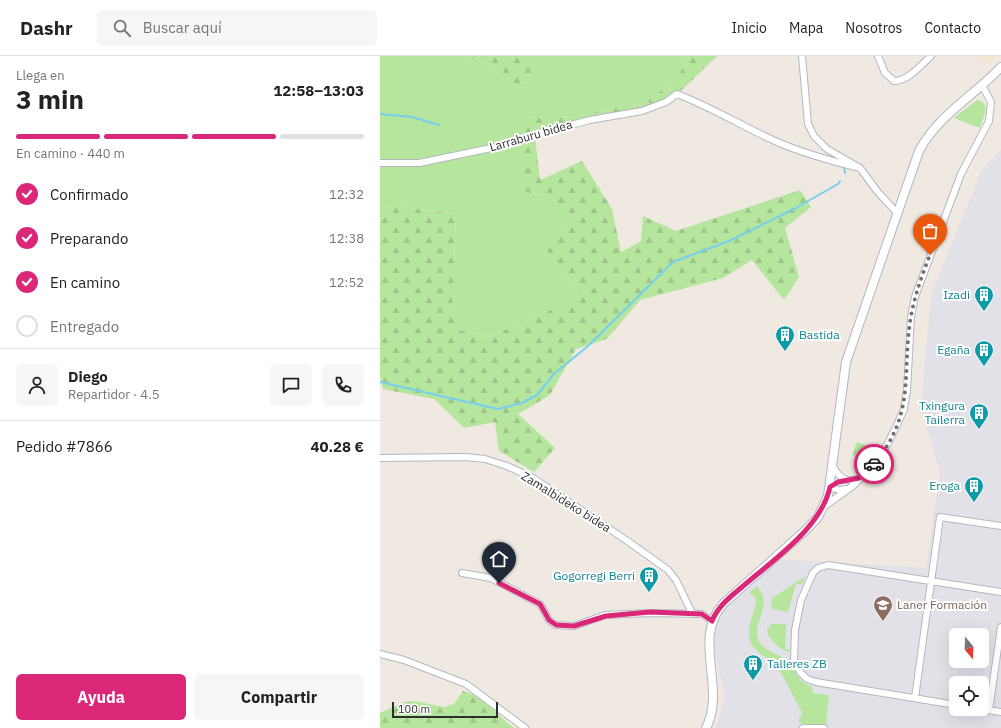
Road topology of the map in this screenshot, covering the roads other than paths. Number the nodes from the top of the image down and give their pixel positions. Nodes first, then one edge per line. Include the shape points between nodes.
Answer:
1 (802, 56) edge
2 (878, 56) edge
3 (931, 56) edge
4 (1001, 67) edge
5 (982, 85) junction
6 (380, 163) edge
7 (860, 168) junction
8 (897, 213) junction
9 (380, 458) edge
10 (833, 466) junction
11 (851, 484) junction
12 (830, 487) junction
13 (824, 506) junction
14 (1001, 526) edge
15 (462, 573) dead end
16 (931, 581) junction
17 (1001, 592) edge
18 (692, 613) junction
19 (712, 621) junction
20 (1001, 627) edge
21 (380, 654) edge
22 (915, 698) junction
23 (949, 704) edge
24 (989, 710) joint
25 (1001, 712) edge
26 (525, 728) edge
27 (706, 728) edge
28 (803, 728) edge
29 (824, 728) edge

1 - 7 street via 808,124 814,136 827,149
2 - 3 street via 885,73 894,81 907,77
4 - 5 street
5 - 8 street via 942,119 925,140
5 - 11 street via 991,102 991,116 961,174 915,297 911,317 904,409 886,447 863,476
6 - 7 street, Larraburu bidea via 419,163 496,147 590,120 642,111 666,102 677,94 705,104 776,141
7 - 8 street
8 - 10 street via 846,362
9 - 18 street, Zamalbideko bidea via 485,459 532,478 668,570 676,580
10 - 11 street via 838,476
10 - 12 street
11 - 12 street via 838,482
11 - 13 street
12 - 13 street
13 - 19 street via 806,530 724,603
14 - 16 street via 940,517
15 - 18 street via 491,578 540,604 549,620 556,625 574,626 606,616 626,614
16 - 17 street
16 - 22 street
16 - 22 street via 828,565 818,568 800,600 795,630 794,661 807,679 839,687
18 - 19 street via 702,614
19 - 27 street via 709,638 714,703
20 - 24 street
21 - 26 street via 404,660 466,684
22 - 23 street
24 - 25 street
28 - 29 street

